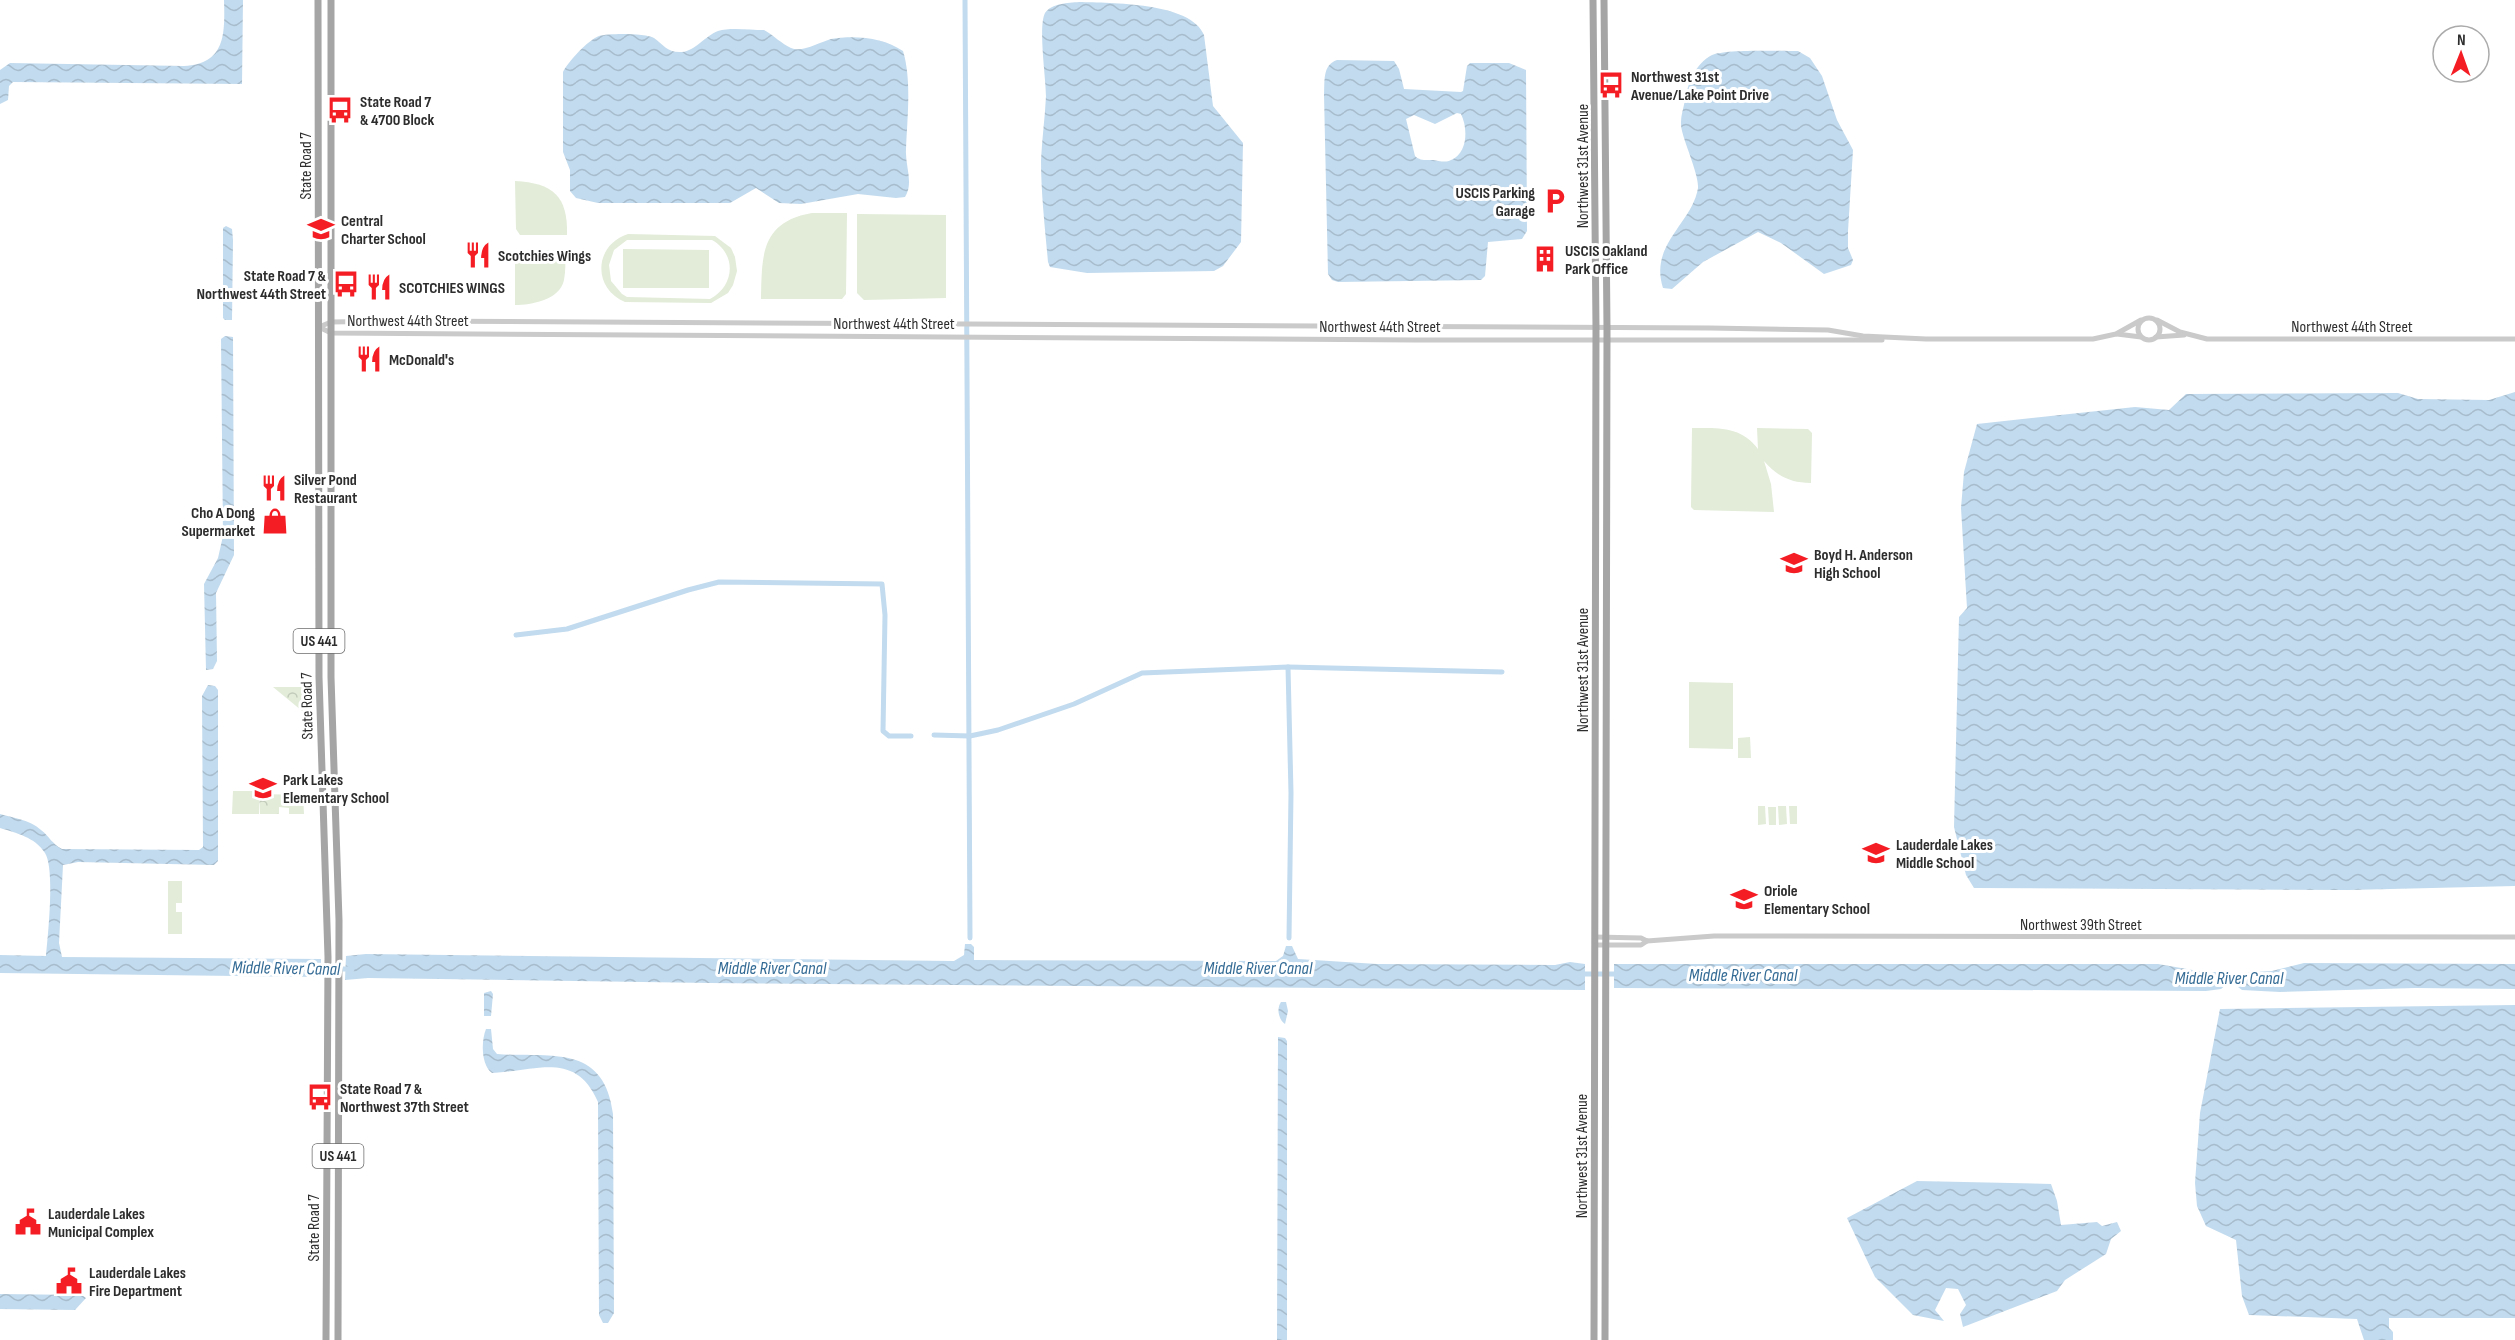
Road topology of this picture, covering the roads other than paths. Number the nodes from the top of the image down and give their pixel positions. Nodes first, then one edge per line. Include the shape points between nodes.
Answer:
1 (318, 0) edge
2 (331, 0) edge
3 (1593, 0) edge
4 (1604, 0) edge
5 (2141, 320) junction
6 (2157, 320) junction
7 (331, 322) junction
8 (1012, 326) junction
9 (319, 327) junction
10 (1501, 328) junction
11 (1596, 328) junction
12 (1607, 329) junction
13 (331, 333) junction
14 (2116, 334) junction
15 (2189, 335) junction
16 (1012, 338) junction
17 (2142, 338) junction
18 (2156, 338) junction
19 (1596, 339) junction
20 (1607, 339) junction
21 (1926, 339) junction
22 (2515, 339) edge
23 (1501, 340) junction
24 (319, 454) junction
25 (331, 499) junction
26 (319, 503) junction
27 (331, 536) junction
28 (324, 826) junction
29 (337, 843) junction
30 (2515, 937) edge
31 (1595, 941) junction
32 (1606, 941) junction
33 (326, 1340) edge
34 (338, 1340) edge
35 (1593, 1340) edge
36 (1605, 1340) edge

1 - 9 main road, State Road 7 / US 441
2 - 7 main road, State Road 7 / US 441
3 - 11 main road, Northwest 31st Avenue
4 - 12 main road, Northwest 31st Avenue
5 - 6 street
5 - 14 street, Northwest 44th Street
5 - 17 street via 2138,330
6 - 15 street, Northwest 44th Street
6 - 18 street via 2160,329
7 - 8 street, Northwest 44th Street
7 - 9 street, Northwest 44th Street
7 - 13 main road, State Road 7 / US 441
8 - 10 street, Northwest 44th Street
8 - 16 street
9 - 13 street, Northwest 44th Street
9 - 24 main road, State Road 7 / US 441
10 - 11 street, Northwest 44th Street
10 - 23 street
11 - 12 street, Northwest 44th Street
11 - 19 main road, Northwest 31st Avenue
12 - 20 main road, Northwest 31st Avenue
12 - 21 street, Northwest 44th Street via 1828,330
13 - 16 street, Northwest 44th Street
13 - 25 main road, State Road 7 / US 441
14 - 17 street, Northwest 44th Street
14 - 21 street, Northwest 44th Street via 2093,339
15 - 18 street, Northwest 44th Street
15 - 22 street, Northwest 44th Street via 2207,339
16 - 23 street, Northwest 44th Street
17 - 18 street
19 - 20 street, Northwest 44th Street
19 - 23 street, Northwest 44th Street
19 - 31 main road, Northwest 31st Avenue
20 - 21 street, Northwest 44th Street
20 - 32 main road, Northwest 31st Avenue
24 - 25 main road via 324,486
24 - 26 main road, State Road 7 / US 441
25 - 27 main road, State Road 7 / US 441
26 - 27 main road via 327,514
26 - 28 main road, State Road 7 / US 441
27 - 29 main road, State Road 7 / US 441
28 - 29 main road
28 - 33 main road, State Road 7 / US 441 via 328,957
29 - 34 main road, State Road 7 / US 441
30 - 32 street, Northwest 39th Street via 1714,936 1647,941 1641,945
31 - 32 street, Northwest 39th Street
31 - 35 main road, Northwest 31st Avenue
32 - 36 main road, Northwest 31st Avenue

